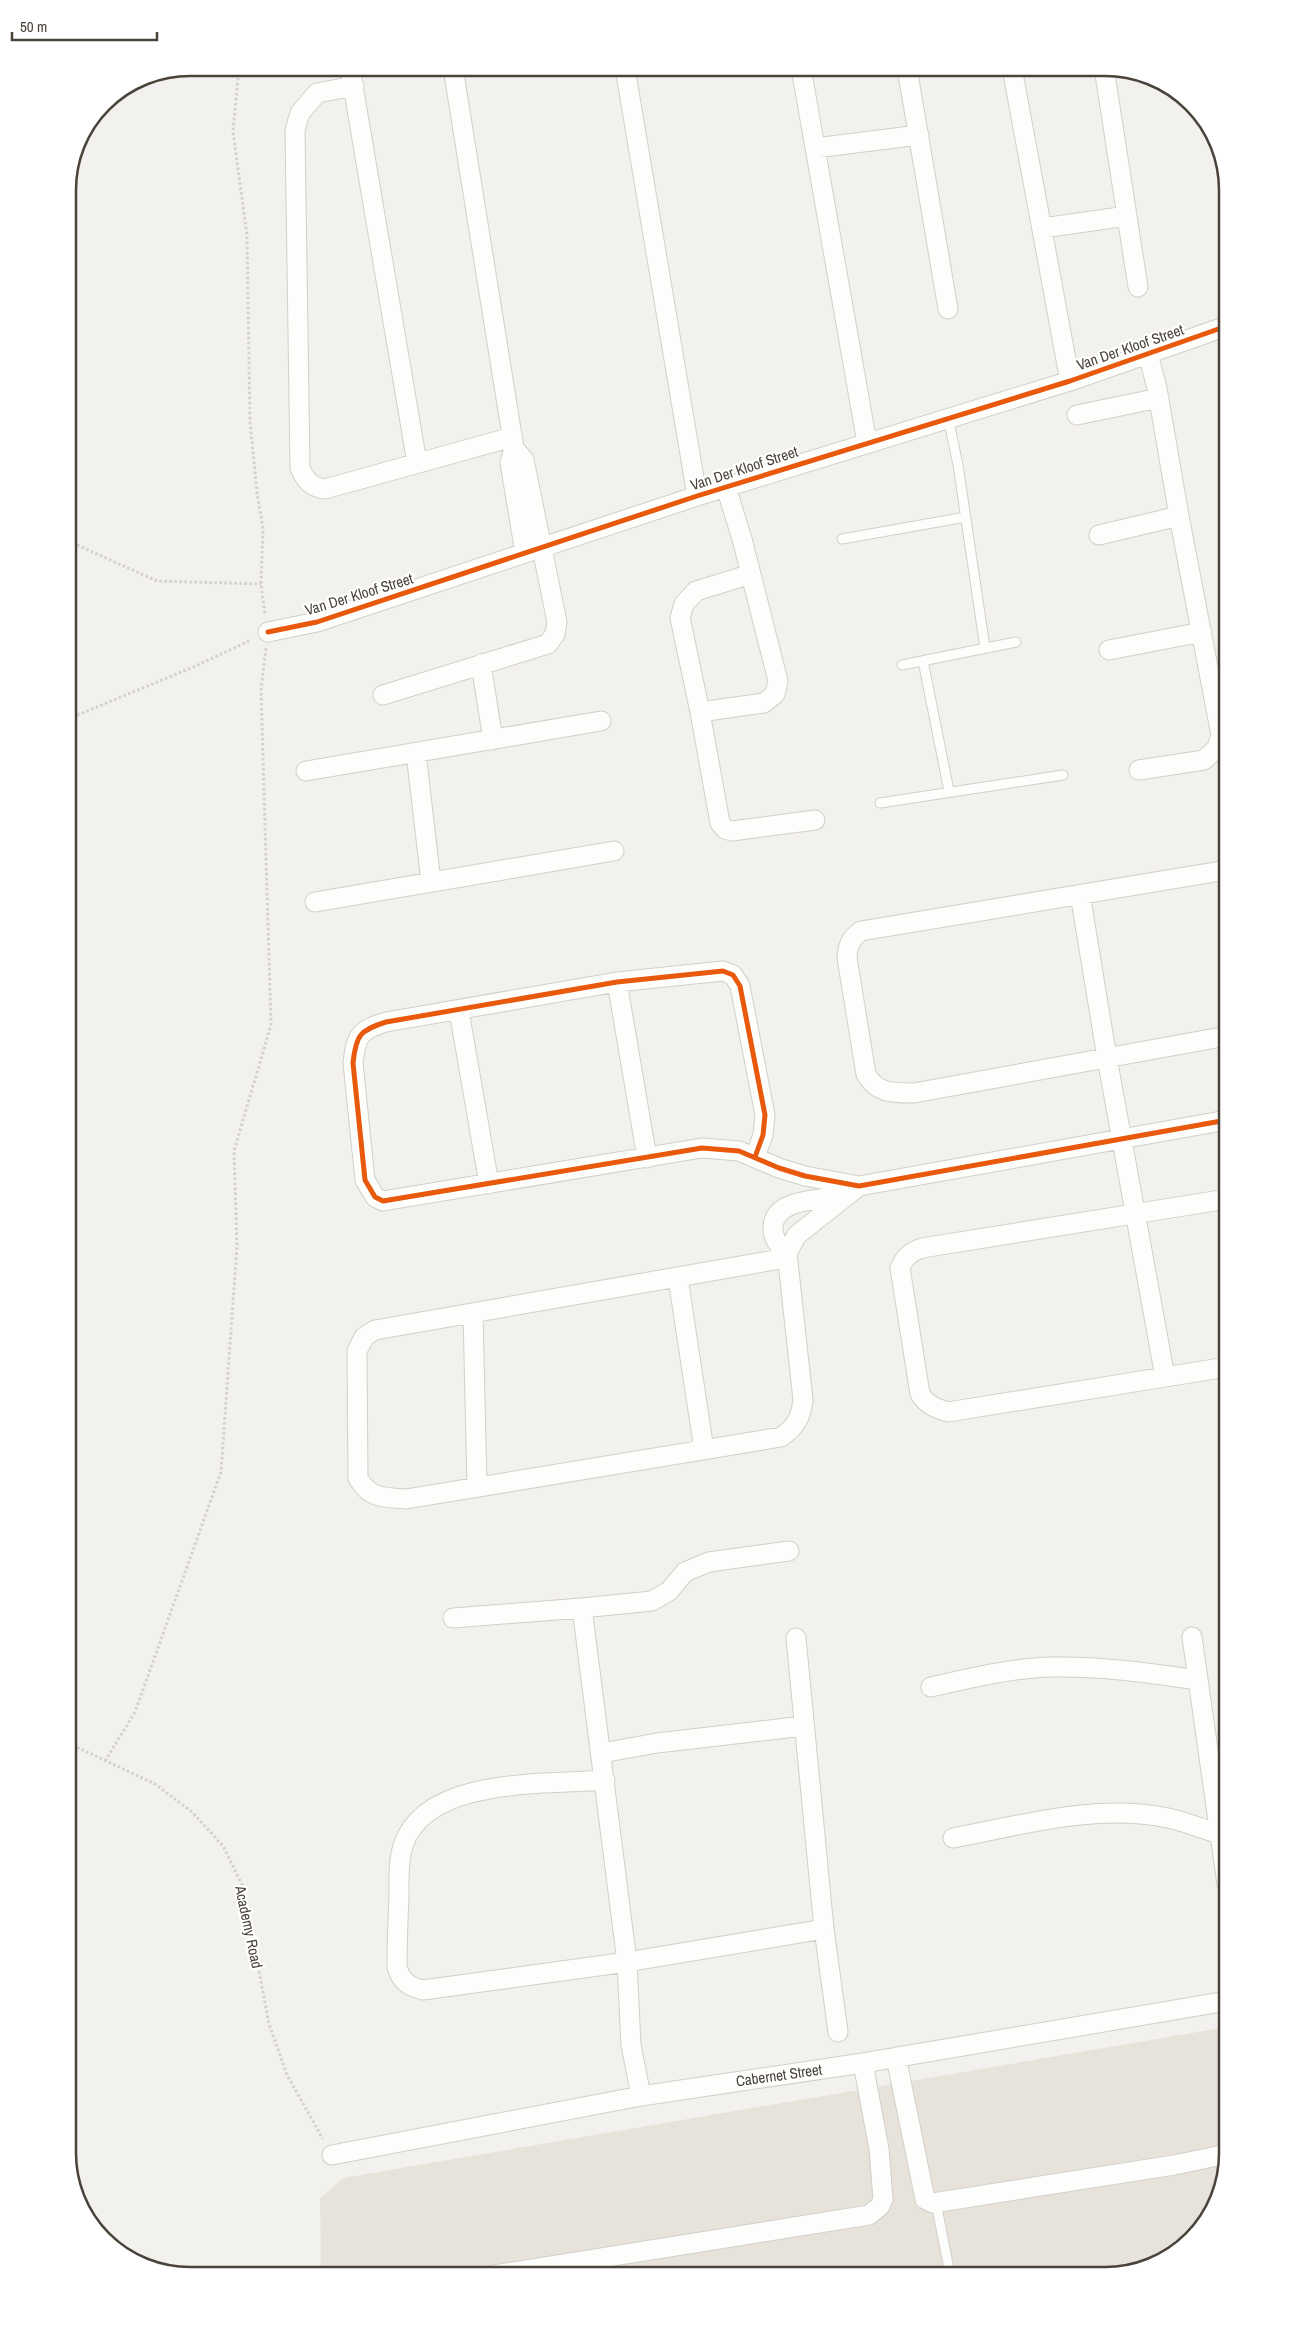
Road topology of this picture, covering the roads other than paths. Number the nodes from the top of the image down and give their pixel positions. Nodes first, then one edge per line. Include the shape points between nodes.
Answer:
1 (454, 76) edge
2 (626, 76) edge
3 (802, 76) edge
4 (908, 76) edge
5 (1014, 76) edge
6 (1105, 76) edge
7 (352, 77) edge
8 (918, 135) junction
9 (815, 148) junction
10 (1126, 216) junction
11 (1043, 228) junction
12 (1138, 287) dead end
13 (948, 309) dead end
14 (1219, 329) edge
15 (1148, 354) junction
16 (1070, 381) junction
17 (1159, 398) junction
18 (1078, 415) dead end
19 (948, 417) junction
20 (513, 442) junction
21 (867, 443) junction
22 (416, 463) junction
23 (726, 488) junction
24 (697, 496) junction
25 (1179, 516) junction
26 (966, 517) junction
27 (1099, 535) dead end
28 (842, 539) dead end
29 (533, 550) junction
30 (750, 574) junction
31 (268, 632) road end
32 (1202, 632) junction
33 (1016, 642) dead end
34 (985, 648) junction
35 (1109, 650) dead end
36 (922, 661) junction
37 (481, 664) junction
38 (902, 665) dead end
39 (383, 695) dead end
40 (700, 712) junction
41 (600, 722) dead end
42 (1219, 723) edge
43 (493, 740) junction
44 (1219, 741) edge
45 (416, 753) junction
46 (1139, 770) dead end
47 (306, 771) dead end
48 (1064, 775) dead end
49 (949, 792) junction
50 (880, 803) dead end
51 (815, 820) dead end
52 (614, 851) dead end
53 (1219, 871) edge
54 (431, 882) junction
55 (1080, 894) junction
56 (315, 902) dead end
57 (617, 982) junction
58 (459, 1011) junction
59 (1219, 1038) edge
60 (1107, 1058) junction
61 (1219, 1121) edge
62 (1122, 1137) junction
63 (755, 1157) junction
64 (647, 1158) junction
65 (489, 1184) junction
66 (852, 1191) junction
67 (1219, 1200) edge
68 (1136, 1212) junction
69 (786, 1255) junction
70 (678, 1278) junction
71 (473, 1313) junction
72 (1219, 1368) edge
73 (1165, 1377) junction
74 (704, 1450) junction
75 (477, 1486) junction
76 (788, 1552) dead end
77 (582, 1608) junction
78 (453, 1618) dead end
79 (1192, 1637) dead end
80 (796, 1638) dead end
81 (1198, 1680) junction
82 (931, 1687) dead end
83 (804, 1726) junction
84 (602, 1754) junction
85 (605, 1780) junction
86 (1219, 1808) edge
87 (1219, 1831) edge
88 (953, 1838) dead end
89 (824, 1929) junction
90 (627, 1962) junction
91 (1219, 2002) edge
92 (838, 2032) dead end
93 (896, 2056) junction
94 (863, 2063) junction
95 (641, 2096) junction
96 (332, 2156) road end
97 (1219, 2156) edge
98 (936, 2203) junction
99 (544, 2267) edge
100 (949, 2267) edge

1 - 20 street
2 - 24 street
3 - 9 street
4 - 8 street
5 - 11 street
6 - 10 street
7 - 22 street
7 - 22 street via 317,93 300,114 295,130 300,468 309,484 325,489
8 - 9 street
8 - 13 street
9 - 21 street
10 - 11 street
10 - 12 street
11 - 16 street
14 - 15 street, Van Der Kloof Street
15 - 16 street, Van Der Kloof Street
15 - 17 street
16 - 19 street, Van Der Kloof Street
17 - 18 street
17 - 25 street
19 - 21 street, Van Der Kloof Street
19 - 26 lane
20 - 22 street
20 - 29 street via 524,460 526,512
21 - 23 street, Van Der Kloof Street
23 - 24 street, Van Der Kloof Street
23 - 30 street
24 - 29 street, Van Der Kloof Street
25 - 27 street
25 - 32 street
26 - 28 lane
26 - 34 lane
29 - 31 street, Van Der Kloof Street via 317,622
29 - 37 street via 557,622 555,634 548,644
30 - 40 street via 696,591 684,604 680,618
30 - 40 street via 778,681 775,694 764,703
32 - 35 street
32 - 42 street
33 - 34 lane
34 - 36 lane
36 - 38 lane
36 - 49 lane
37 - 39 street
37 - 43 street
40 - 51 street via 720,823 725,829 732,831
41 - 43 street
43 - 45 street
44 - 46 street via 1217,748 1204,760
45 - 47 street
45 - 54 street
48 - 49 lane
49 - 50 lane
52 - 54 street
53 - 55 street
54 - 56 street
55 - 60 street
55 - 60 street via 861,931 853,937 848,945 847,958 866,1074 878,1089 914,1093
57 - 58 street
57 - 63 street via 723,971 733,975 740,986 765,1115 763,1135
57 - 64 street
58 - 65 street
58 - 65 street via 386,1022 367,1028 359,1036 353,1063 365,1180 376,1197 384,1201
59 - 60 street
60 - 62 street
61 - 62 street
62 - 66 street
62 - 68 street
63 - 64 street via 724,1149 702,1148
63 - 66 street
64 - 65 street
66 - 69 street via 797,1235
66 - 69 street via 789,1205 778,1211 773,1218 772,1232
67 - 68 street
68 - 73 street
68 - 73 street via 911,1252 900,1268 920,1394 934,1408 948,1412
69 - 70 street
69 - 74 street via 803,1400 801,1415 792,1430 781,1437
70 - 71 street
70 - 74 street
71 - 75 street
71 - 75 street via 375,1330 364,1337 357,1351 358,1478 364,1489 379,1497 406,1499
72 - 73 street
74 - 75 street
76 - 77 street via 709,1562 686,1572 669,1592 652,1601
77 - 78 street
77 - 84 street
79 - 81 street
80 - 83 street
81 - 82 street via 1122,1669 1051,1667 975,1677
81 - 86 street
83 - 84 street via 656,1743
83 - 89 street
84 - 85 street
85 - 90 street
85 - 90 street via 495,1786 471,1791 422,1819 410,1831 400,1860 397,1967 408,1985 423,1990
87 - 88 street via 1168,1818 1121,1813 1062,1818
89 - 90 street
89 - 92 street
90 - 95 street via 631,2045
91 - 93 street, Cabernet Street
93 - 94 street, Cabernet Street
93 - 98 street via 925,2199
94 - 95 street, Cabernet Street
94 - 99 street via 879,2149 883,2199 876,2211
95 - 96 street, Cabernet Street
97 - 98 street
98 - 100 lane

